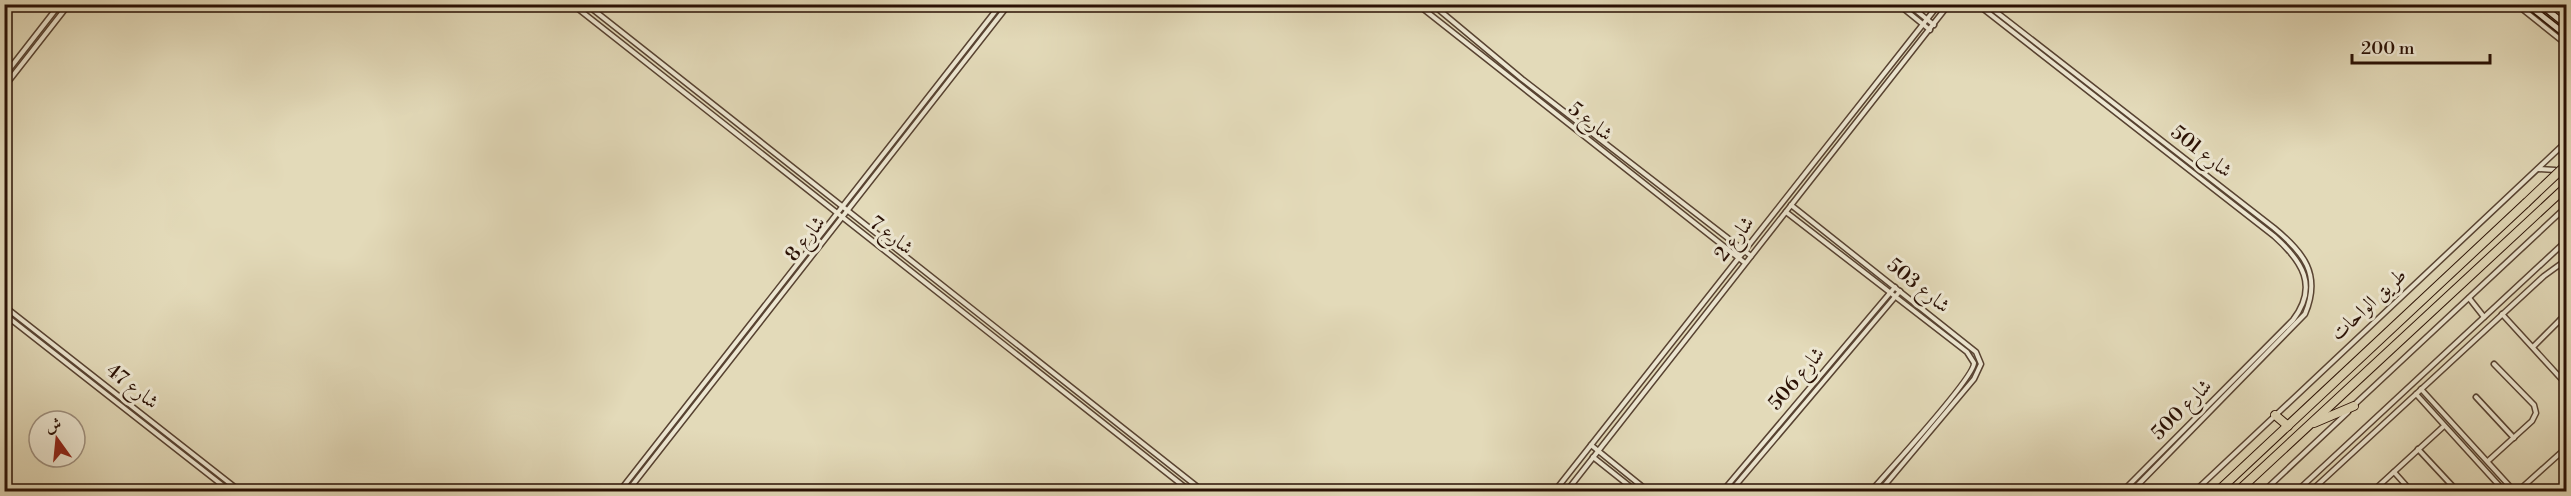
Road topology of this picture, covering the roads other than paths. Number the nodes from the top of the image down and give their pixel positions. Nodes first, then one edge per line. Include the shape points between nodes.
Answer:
1 (60, 4) edge
2 (69, 4) edge
3 (572, 4) edge
4 (586, 4) edge
5 (1001, 4) edge
6 (1009, 4) edge
7 (1432, 4) edge
8 (1898, 4) edge
9 (1908, 4) edge
10 (1940, 4) edge
11 (1949, 4) edge
12 (1977, 4) edge
13 (1986, 4) edge
14 (2516, 4) edge
15 (2528, 4) edge
16 (2540, 4) edge
17 (2556, 4) edge
18 (1418, 5) edge
19 (2566, 12) edge
20 (1927, 20) junction
21 (1923, 25) junction
22 (1934, 25) junction
23 (2566, 25) edge
24 (1930, 30) junction
25 (2566, 35) edge
26 (2566, 44) edge
27 (4, 76) edge
28 (4, 87) edge
29 (2566, 142) edge
30 (2566, 165) edge
31 (2538, 169) junction
32 (2566, 180) edge
33 (2566, 188) edge
34 (1791, 205) junction
35 (843, 207) junction
36 (2566, 207) edge
37 (847, 211) junction
38 (1786, 212) junction
39 (838, 213) junction
40 (843, 217) junction
41 (2566, 241) edge
42 (1745, 251) junction
43 (1751, 255) junction
44 (1739, 258) junction
45 (2566, 260) edge
46 (1745, 263) junction
47 (1895, 287) junction
48 (2515, 290) junction
49 (1900, 291) junction
50 (1890, 293) junction
51 (2522, 296) junction
52 (1895, 297) junction
53 (2469, 298) junction
54 (4, 306) edge
55 (2302, 312) junction
56 (4, 314) edge
57 (2502, 314) junction
58 (2566, 314) edge
59 (2484, 317) junction
60 (2560, 320) junction
61 (1941, 324) junction
62 (2566, 326) edge
63 (1938, 330) junction
64 (1857, 331) junction
65 (1863, 335) junction
66 (2532, 347) junction
67 (2263, 350) junction
68 (2267, 354) junction
69 (2494, 364) dead end
70 (2566, 384) edge
71 (2421, 389) junction
72 (2416, 394) junction
73 (2476, 397) dead end
74 (1949, 401) junction
75 (1954, 405) junction
76 (2354, 406) junction
77 (2388, 406) junction
78 (2394, 414) junction
79 (2198, 415) junction
80 (2275, 415) junction
81 (2202, 420) junction
82 (2288, 426) junction
83 (2307, 426) junction
84 (2444, 426) junction
85 (1920, 433) junction
86 (1926, 437) junction
87 (2514, 438) junction
88 (1591, 445) junction
89 (2566, 448) edge
90 (2418, 449) junction
91 (1598, 450) junction
92 (1593, 457) junction
93 (2488, 462) junction
94 (2394, 472) junction
95 (2136, 477) junction
96 (2140, 482) junction
97 (231, 492) edge
98 (241, 492) edge
99 (619, 492) edge
100 (627, 492) edge
101 (1191, 492) edge
102 (1204, 492) edge
103 (1554, 492) edge
104 (1566, 492) edge
105 (1637, 492) edge
106 (1649, 492) edge
107 (1722, 492) edge
108 (1730, 492) edge
109 (1870, 492) edge
110 (1879, 492) edge
111 (2122, 492) edge
112 (2131, 492) edge
113 (2194, 492) edge
114 (2217, 492) edge
115 (2237, 492) edge
116 (2263, 492) edge
117 (2296, 492) edge
118 (2310, 492) edge
119 (2372, 492) edge
120 (2412, 492) edge
121 (2458, 492) edge
122 (2505, 492) edge
123 (2516, 492) edge

1 - 27 street
2 - 28 street
3 - 39 street, شارع 7
4 - 35 street, شارع 7
5 - 35 street, شارع 8
6 - 37 street, شارع 8
7 - 42 street, شارع 5 via 1522,79
8 - 21 street
9 - 20 street
10 - 20 street, شارع 2
11 - 22 street, شارع 2
12 - 55 street, شارع 501 via 2290,250 2306,282
13 - 55 street, شارع 501 via 2294,245 2310,274 2311,291
14 - 26 street
15 - 25 main road
16 - 23 main road
17 - 19 highway
18 - 44 street, شارع 5
20 - 21 street, شارع 2
20 - 22 street
21 - 24 street
21 - 42 street, شارع 2
22 - 24 street, شارع 2
24 - 34 street, شارع 2
29 - 31 street, طريق الواحات
30 - 82 highway, طريق الواحات, bridge
31 - 32 street via 2555,170
31 - 80 street, طريق الواحات
33 - 83 highway
34 - 38 street, شارع 2
34 - 47 street, شارع 503
35 - 37 street, شارع 7
35 - 39 street, شارع 8
36 - 53 street
37 - 40 street, شارع 8
37 - 102 street, شارع 7
38 - 43 street, شارع 2
38 - 50 street, شارع 503
39 - 40 street, شارع 7
39 - 99 street, شارع 8
40 - 100 street, شارع 8
40 - 101 street, شارع 7
41 - 48 street
42 - 43 street, شارع 5
42 - 44 street, شارع 2
43 - 46 street, شارع 2
44 - 46 street, شارع 5
44 - 88 street, شارع 2
45 - 51 street
46 - 91 street, شارع 2
47 - 49 street, شارع 503
47 - 50 street, شارع 506
48 - 51 street
48 - 59 street
49 - 52 street, شارع 506
49 - 61 street, شارع 503
50 - 52 street, شارع 503
50 - 64 street, شارع 506
51 - 57 street
52 - 63 street, شارع 503
52 - 65 street, شارع 506
53 - 59 street
53 - 76 street
54 - 98 street, شارع 47
55 - 67 street
55 - 68 street
56 - 97 street, شارع 47
57 - 66 street
57 - 71 street
58 - 60 street
59 - 77 street
60 - 62 street
60 - 66 street
61 - 63 street
61 - 75 street, شارع 503 via 1976,352 1981,364
63 - 74 street, شارع 503 via 1967,352 1974,363 1973,372
64 - 65 street
64 - 107 street, شارع 506
65 - 108 street, شارع 506
66 - 70 street
67 - 68 street
67 - 79 street, شارع 500
68 - 81 street, شارع 500
69 - 87 street via 2535,408 2534,419
71 - 72 street
71 - 93 street
72 - 78 street
72 - 84 street
73 - 87 street
74 - 75 street
74 - 85 street
75 - 86 street
76 - 83 highway
76 - 116 street
77 - 78 street
77 - 117 street
78 - 118 street
79 - 81 street
79 - 95 street, شارع 500
80 - 82 highway
80 - 113 street, طريق الواحات
81 - 96 street, شارع 500
82 - 114 highway, طريق الواحات
83 - 115 highway
84 - 90 street
84 - 122 street
85 - 86 street
85 - 109 street
86 - 110 street
87 - 93 street
88 - 91 street
88 - 103 street, شارع 2
89 - 123 street
90 - 94 street
90 - 121 street
91 - 92 street, شارع 2
91 - 106 street
92 - 104 street, شارع 2
92 - 105 street
93 - 123 street
94 - 119 street
94 - 120 street
95 - 96 street
95 - 111 street, شارع 500
96 - 112 street, شارع 500

